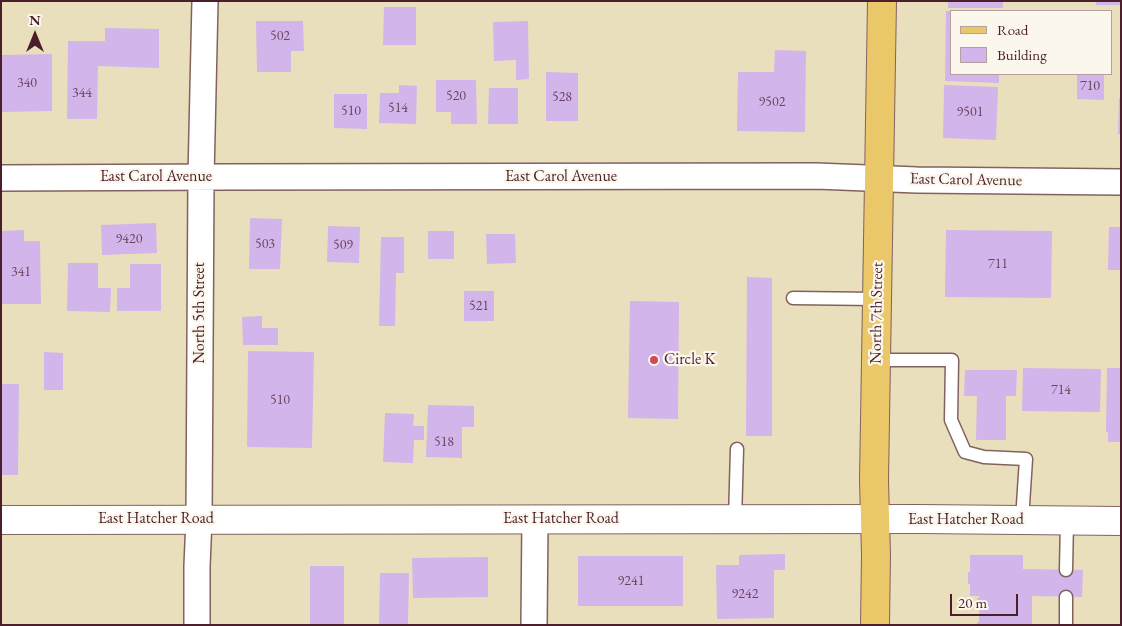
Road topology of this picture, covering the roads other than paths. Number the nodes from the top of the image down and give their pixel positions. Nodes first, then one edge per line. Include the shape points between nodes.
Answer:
1 (205, 1) edge
2 (882, 1) edge
3 (201, 177) junction
4 (1, 178) edge
5 (878, 178) junction
6 (1121, 182) edge
7 (793, 298) dead end
8 (877, 298) junction
9 (876, 360) junction
10 (737, 449) dead end
11 (199, 519) junction
12 (535, 519) junction
13 (875, 519) junction
14 (1, 520) edge
15 (735, 520) junction
16 (1022, 520) junction
17 (1067, 520) junction
18 (1121, 521) edge
19 (1066, 570) dead end
20 (1066, 596) dead end
21 (197, 625) edge
22 (534, 625) edge
23 (875, 625) edge
24 (1066, 625) edge

1 - 3 street, North 5th Street
2 - 5 main road, North 7th Street
3 - 4 street, East Carol Avenue
3 - 5 street, East Carol Avenue
3 - 11 street, North 5th Street
5 - 6 street, East Carol Avenue
5 - 8 main road, North 7th Street
7 - 8 lane
8 - 9 main road, North 7th Street
9 - 13 main road, North 7th Street
9 - 16 lane via 952,360 951,420 964,452 984,457 1026,459
10 - 15 lane
11 - 12 street, East Hatcher Road
11 - 14 street, East Hatcher Road
11 - 21 street, North 5th Street
12 - 15 street, East Hatcher Road
12 - 22 street
13 - 15 street, East Hatcher Road
13 - 16 street, East Hatcher Road
13 - 23 main road, North 7th Street
16 - 17 street, East Hatcher Road
17 - 18 street, East Hatcher Road
17 - 19 lane
20 - 24 lane

